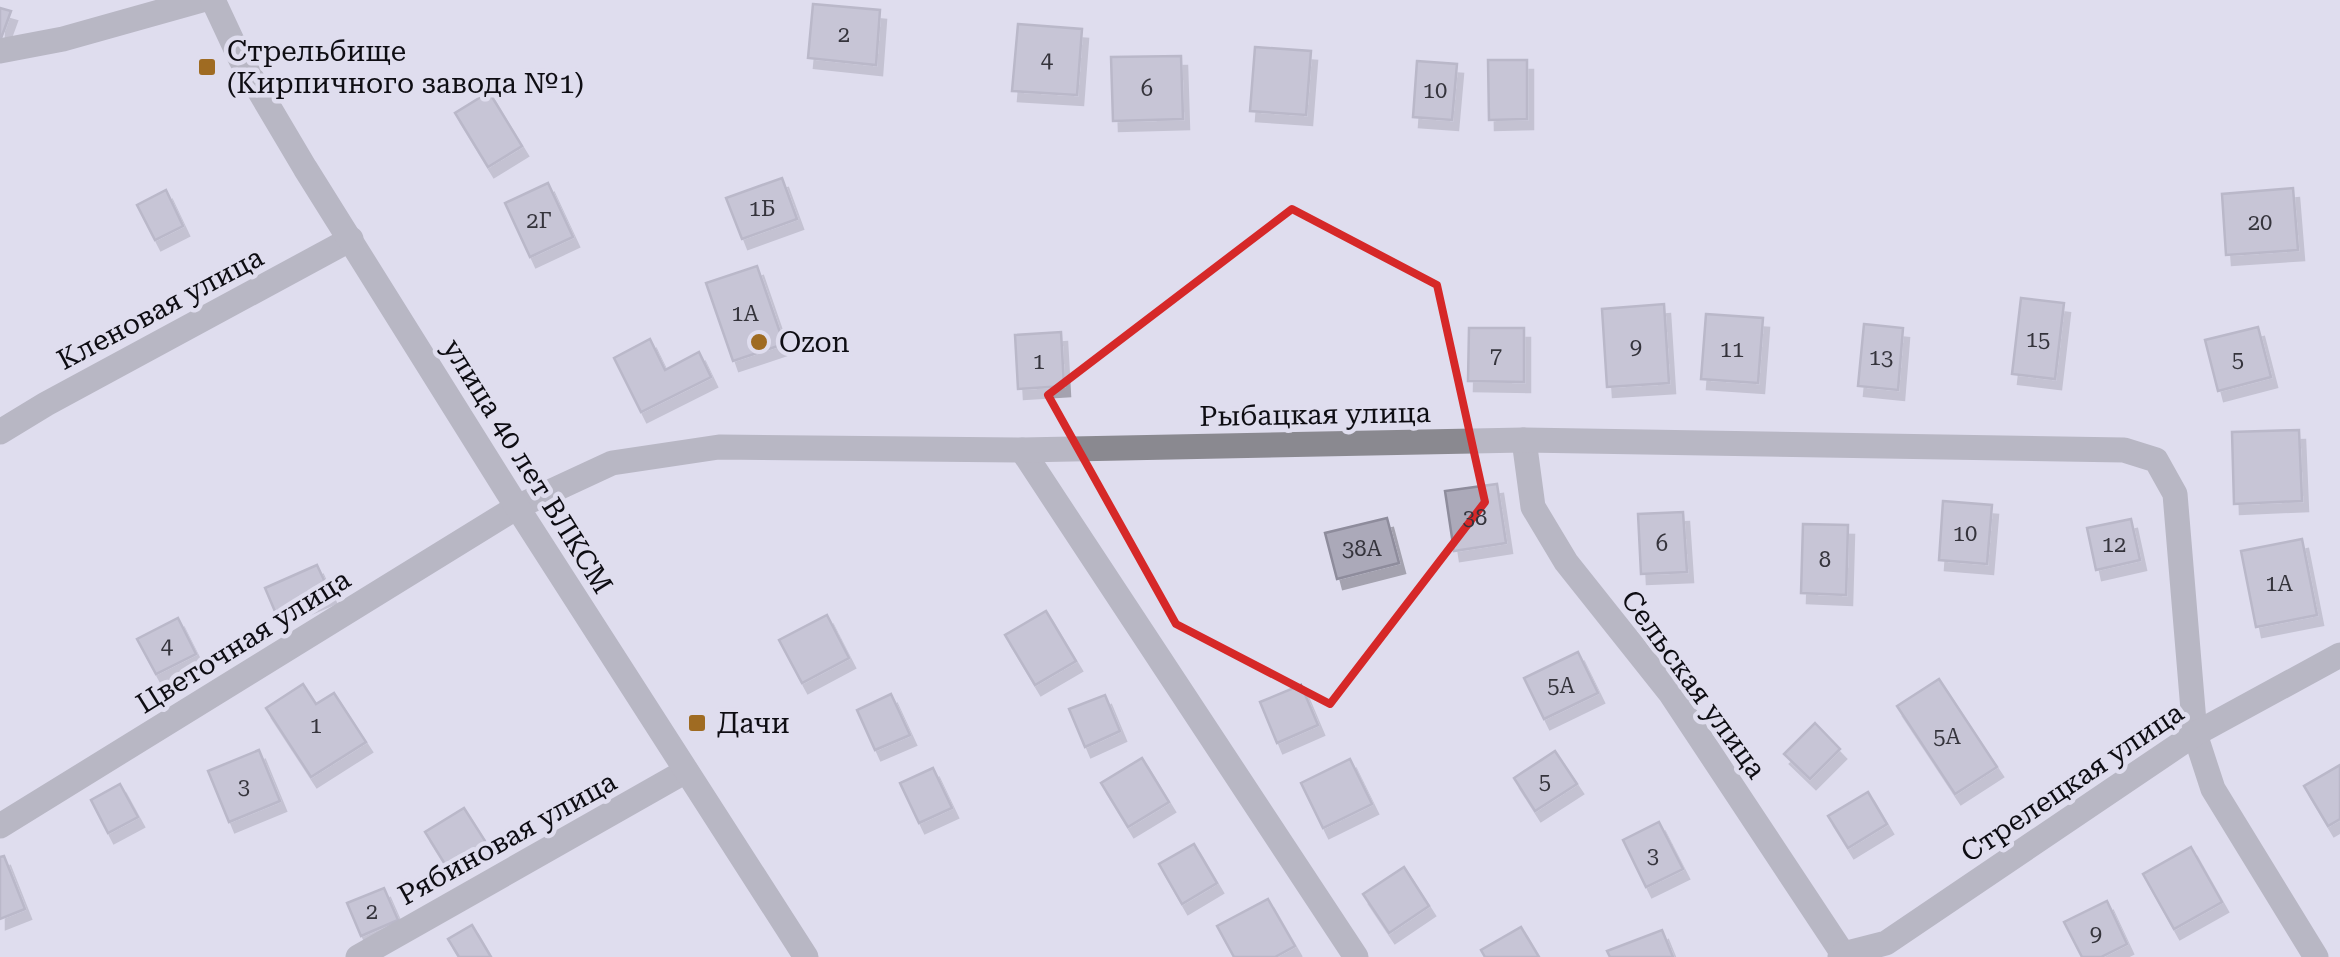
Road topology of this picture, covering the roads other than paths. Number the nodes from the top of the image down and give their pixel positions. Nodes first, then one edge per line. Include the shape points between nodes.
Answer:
1 (202, 0) edge
2 (214, 0) edge
3 (0, 51) edge
4 (351, 239) junction
5 (0, 432) edge
6 (1524, 440) junction
7 (1022, 450) junction
8 (517, 507) junction
9 (2340, 655) edge
10 (2195, 734) junction
11 (686, 772) junction
12 (0, 826) edge
13 (1890, 950) edge
14 (1841, 955) edge
15 (358, 957) edge
16 (806, 957) edge
17 (1356, 957) edge
18 (2316, 957) edge

1 - 3 street
2 - 4 street, улица 40 лет ВЛКСМ via 241,60
4 - 5 street, Кленовая улица
4 - 8 street, улица 40 лет ВЛКСМ
6 - 7 street, Рыбацкая улица
6 - 10 street, Рыбацкая улица via 2124,450 2156,460 2175,494
6 - 14 street, Сельская улица via 1533,507 1566,562 1671,694
7 - 8 street, Рыбацкая улица via 719,447 612,462
7 - 17 street
8 - 11 street, улица 40 лет ВЛКСМ
8 - 12 street, Цветочная улица
9 - 10 street, Стрелецкая улица
10 - 13 street, Стрелецкая улица
10 - 18 street via 2212,789
11 - 15 street, Рябиновая улица
11 - 16 street, улица 40 лет ВЛКСМ
13 - 14 street, Стрелецкая улица

